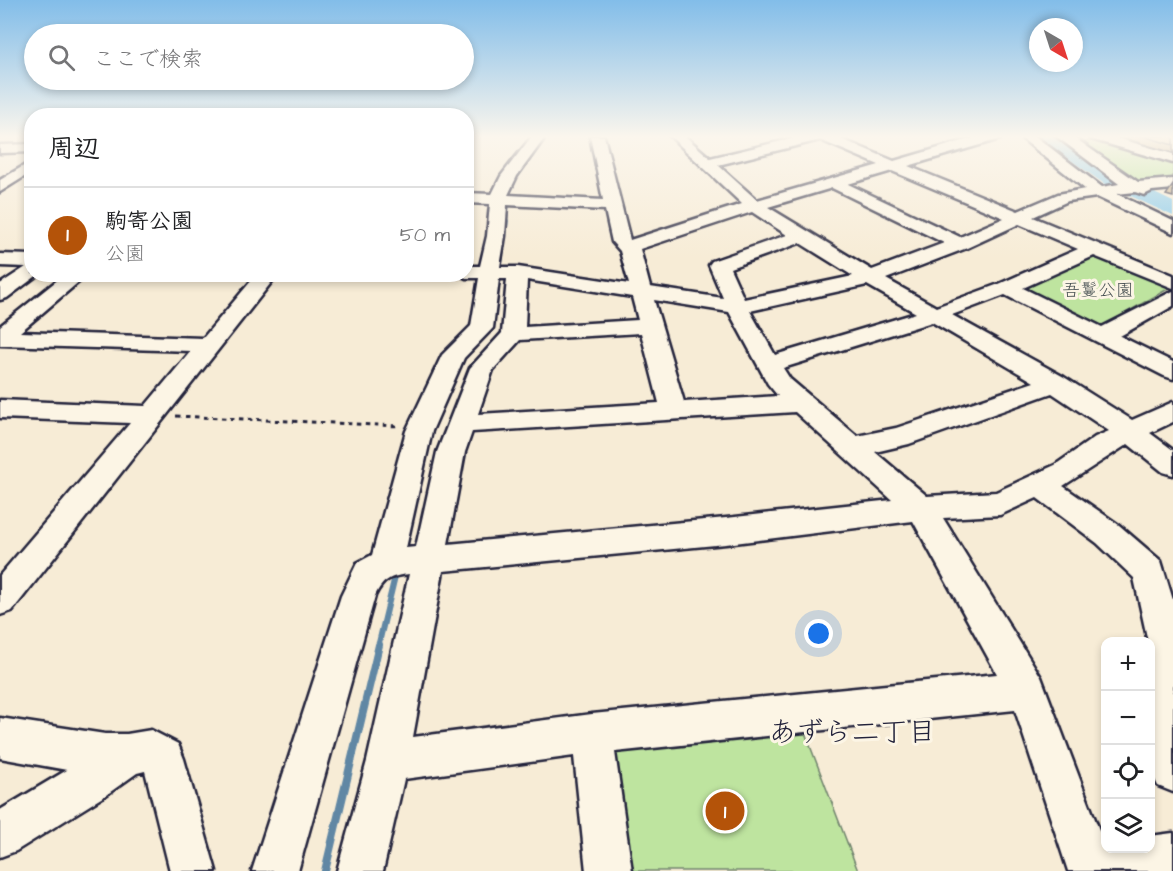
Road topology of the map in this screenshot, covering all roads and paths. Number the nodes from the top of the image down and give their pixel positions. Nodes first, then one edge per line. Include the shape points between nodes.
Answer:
1 (509, 177) edge
2 (606, 177) edge
3 (722, 177) edge
4 (855, 177) edge
5 (921, 177) edge
6 (1084, 177) edge
7 (1120, 177) edge
8 (24, 182) edge
9 (3, 183) edge
10 (834, 183) junction
11 (1173, 184) edge
12 (1134, 187) junction
13 (1105, 191) junction
14 (474, 198) edge
15 (506, 200) junction
16 (1168, 201) dead end
17 (612, 205) junction
18 (753, 206) junction
19 (1022, 218) junction
20 (1173, 228) edge
21 (801, 236) junction
22 (960, 244) junction
23 (629, 249) junction
24 (1094, 249) junction
25 (24, 251) edge
26 (6, 260) edge
27 (24, 261) edge
28 (495, 273) edge
29 (24, 277) edge
30 (870, 278) junction
31 (68, 282) edge
32 (261, 282) edge
33 (1173, 282) edge
34 (1006, 288) junction
35 (640, 291) junction
36 (0, 294) edge
37 (1173, 297) edge
38 (737, 307) junction
39 (936, 314) junction
40 (650, 326) junction
41 (513, 334) junction
42 (1104, 335) junction
43 (0, 338) edge
44 (210, 345) junction
45 (769, 364) junction
46 (1173, 371) edge
47 (1055, 383) junction
48 (799, 403) junction
49 (0, 410) edge
50 (674, 411) junction
51 (1173, 411) edge
52 (153, 416) junction
53 (461, 424) junction
54 (420, 427) junction
55 (1131, 432) junction
56 (851, 447) junction
57 (1173, 465) edge
58 (1039, 484) junction
59 (921, 508) junction
60 (405, 561) junction
61 (0, 600) edge
62 (1169, 643) edge
63 (1027, 690) junction
64 (592, 734) junction
65 (0, 738) edge
66 (124, 756) junction
67 (388, 761) junction
68 (1173, 771) edge
69 (0, 835) edge
70 (1173, 856) edge
71 (1090, 870) edge
72 (193, 871) edge
73 (275, 871) edge
74 (360, 871) edge
75 (609, 871) edge

1 - 15 street via 499,196
2 - 17 street
3 - 18 street
4 - 10 street
5 - 19 street
6 - 13 street
7 - 12 street
8 - 9 street
10 - 18 street
10 - 22 street
11 - 12 street
12 - 13 street
12 - 16 street
13 - 19 street via 1064,197
13 - 20 street
14 - 15 street
15 - 17 street
15 - 28 street via 496,236
17 - 23 street via 621,242
18 - 21 street
18 - 23 street
19 - 22 street
19 - 24 street
21 - 30 street
21 - 38 street via 719,265
22 - 30 street
23 - 35 street
24 - 33 street
24 - 34 street
25 - 26 street
26 - 27 street
28 - 35 street
28 - 41 street
28 - 54 street via 482,328 454,355
29 - 36 street
30 - 38 street
30 - 39 street
31 - 43 street
32 - 44 street
34 - 39 street
34 - 42 street
35 - 38 street
35 - 40 street
37 - 42 street
38 - 45 street
39 - 45 street
39 - 47 street
40 - 41 street
40 - 50 street
41 - 53 street via 482,368
42 - 46 street
43 - 44 street
44 - 52 street
45 - 48 street via 780,384
47 - 55 street
47 - 56 street via 899,437
48 - 50 street
48 - 56 street
49 - 52 street
50 - 53 street
51 - 55 street
52 - 54 path
52 - 61 street
53 - 60 street
54 - 60 street
55 - 57 street
55 - 58 street
56 - 59 street
58 - 59 street via 1000,503
58 - 62 street via 1108,534 1149,570
59 - 60 street
59 - 63 street
60 - 67 street
60 - 73 street via 369,573 358,596
62 - 68 street via 1159,726
63 - 64 street
63 - 71 street
64 - 67 street
64 - 75 street
65 - 66 street
66 - 69 street via 92,780
66 - 72 street via 142,749 154,751 163,759
67 - 74 street
70 - 71 street

